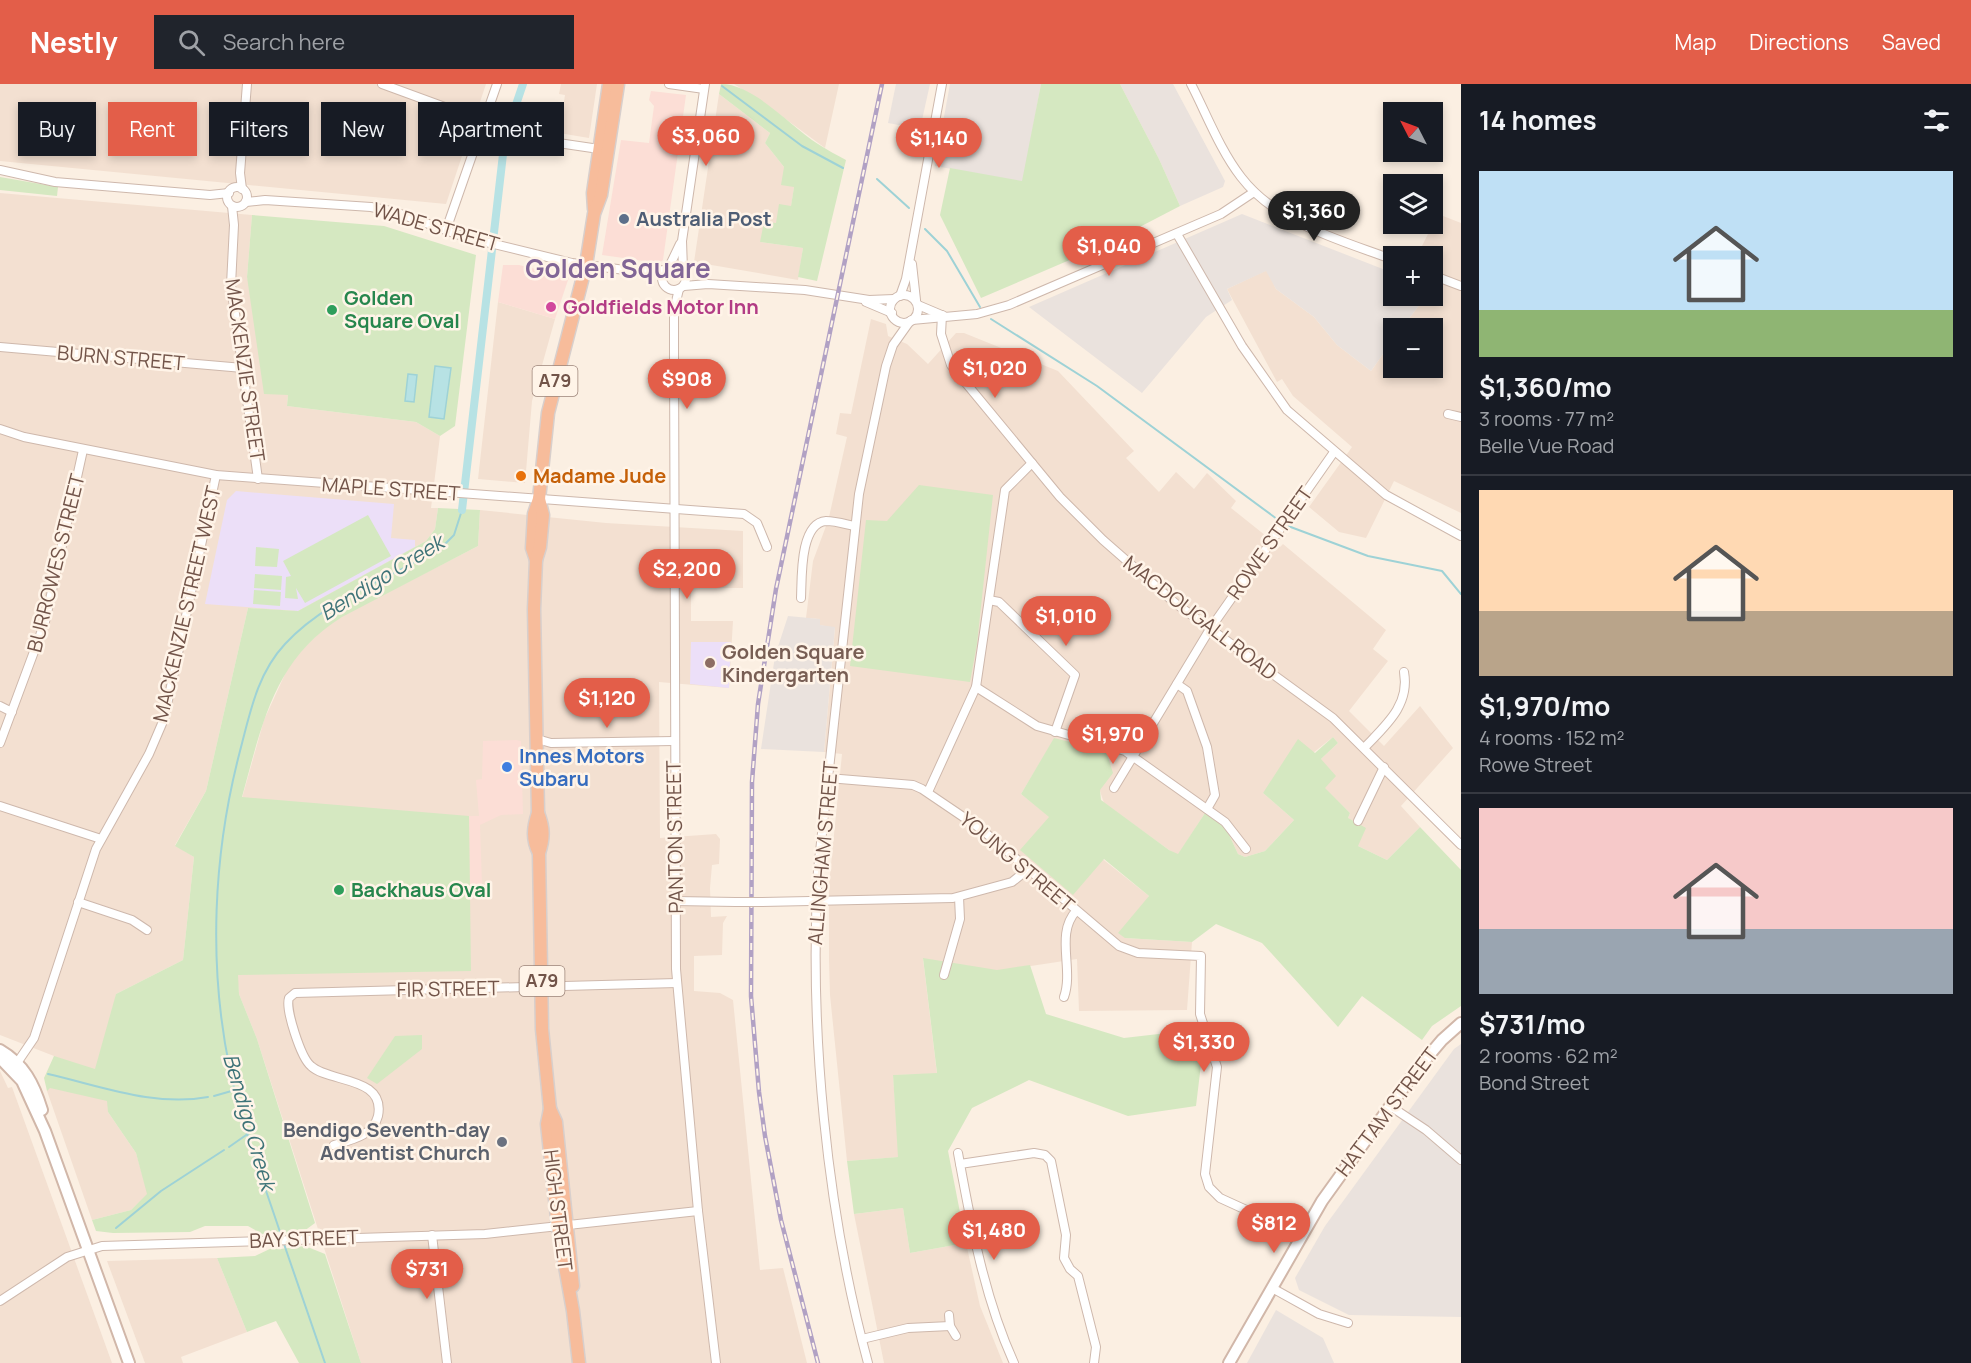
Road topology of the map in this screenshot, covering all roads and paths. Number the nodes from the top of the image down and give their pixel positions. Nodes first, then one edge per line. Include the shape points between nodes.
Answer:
1 (247, 84) edge
2 (382, 84) edge
3 (497, 84) edge
4 (609, 84) edge
5 (618, 84) edge
6 (669, 84) edge
7 (942, 84) edge
8 (1191, 84) edge
9 (705, 87) edge
10 (431, 102) edge
11 (490, 102) edge
12 (564, 144) edge
13 (599, 149) junction
14 (471, 156) edge
15 (0, 170) edge
16 (1254, 192) junction
17 (237, 197) junction
18 (594, 214) junction
19 (446, 230) junction
20 (1177, 234) junction
21 (682, 241) junction
22 (911, 251) junction
23 (1383, 256) edge
24 (586, 265) junction
25 (667, 269) junction
26 (640, 272) junction
27 (685, 272) junction
28 (1443, 279) edge
29 (665, 284) junction
30 (708, 284) junction
31 (1461, 286) edge
32 (681, 287) junction
33 (897, 297) junction
34 (856, 298) junction
35 (917, 303) junction
36 (674, 310) junction
37 (894, 316) junction
38 (943, 316) junction
39 (911, 320) junction
40 (893, 345) junction
41 (0, 347) edge
42 (243, 368) junction
43 (1448, 414) dead end
44 (1461, 417) edge
45 (0, 429) edge
46 (84, 450) junction
47 (1334, 452) junction
48 (1032, 463) junction
49 (216, 475) junction
50 (258, 479) junction
51 (539, 499) junction
52 (675, 510) junction
53 (854, 526) junction
54 (1461, 536) edge
55 (767, 547) dead end
56 (801, 598) dead end
57 (989, 600) junction
58 (1210, 629) junction
59 (1404, 672) dead end
60 (1177, 684) junction
61 (976, 687) junction
62 (0, 706) edge
63 (12, 712) junction
64 (1055, 732) junction
65 (537, 739) junction
66 (674, 741) junction
67 (0, 743) edge
68 (1365, 747) junction
69 (1134, 757) junction
70 (1384, 767) junction
71 (828, 778) junction
72 (1114, 788) dead end
73 (928, 792) junction
74 (0, 806) edge
75 (1207, 809) junction
76 (1358, 821) dead end
77 (101, 839) junction
78 (1461, 845) edge
79 (1246, 849) dead end
80 (1027, 870) junction
81 (959, 897) junction
82 (817, 899) junction
83 (675, 901) junction
84 (78, 902) junction
85 (1076, 911) junction
86 (147, 930) dead end
87 (944, 975) dead end
88 (677, 983) junction
89 (542, 986) junction
90 (1064, 997) dead end
91 (1461, 1023) edge
92 (0, 1050) edge
93 (0, 1058) edge
94 (15, 1066) junction
95 (1390, 1106) junction
96 (334, 1145) dead end
97 (958, 1153) dead end
98 (1461, 1160) edge
99 (960, 1164) junction
100 (698, 1211) junction
101 (563, 1226) junction
102 (1301, 1234) junction
103 (432, 1235) junction
104 (89, 1249) junction
105 (1272, 1288) junction
106 (0, 1301) edge
107 (1319, 1314) junction
108 (949, 1315) dead end
109 (1322, 1323) dead end
110 (1348, 1323) dead end
111 (950, 1326) junction
112 (956, 1336) dead end
113 (862, 1339) junction
114 (129, 1363) edge
115 (447, 1363) edge
116 (579, 1363) edge
117 (716, 1363) edge
118 (868, 1363) edge
119 (1014, 1363) edge
120 (1094, 1363) edge
121 (1229, 1363) edge

1 - 17 street, MACKENZIE STREET
2 - 10 street
3 - 11 street
4 - 13 highway, HIGH STREET / A79
5 - 18 highway, HIGH STREET / A79 via 602,195
6 - 9 street
7 - 22 street
8 - 16 street via 1233,165
9 - 21 street
12 - 13 street
13 - 18 highway, HIGH STREET / A79
14 - 19 street
15 - 17 street, WADE STREET via 55,182
16 - 20 street via 1221,214
16 - 23 street via 1294,220
17 - 19 street, WADE STREET via 377,208
17 - 42 street, MACKENZIE STREET via 231,285
18 - 24 highway, HIGH STREET / A79
19 - 24 street, WADE STREET
20 - 38 street via 1010,305 977,314
20 - 47 street via 1270,389 1287,411
21 - 25 street
21 - 27 street, PANTON STREET
22 - 33 street
22 - 35 street
24 - 26 street, WADE STREET
24 - 51 highway, HIGH STREET / A79 via 551,399
25 - 26 street, WADE STREET
25 - 27 street, WADE STREET via 676,266
25 - 29 street
26 - 29 street, WADE STREET
27 - 30 street, WADE STREET
27 - 32 street, PANTON STREET
28 - 31 street
29 - 32 street, WADE STREET
29 - 36 street, PANTON STREET
30 - 32 street, WADE STREET
30 - 34 street via 805,290
32 - 36 street, PANTON STREET
33 - 34 street
33 - 35 street via 909,296
33 - 37 street
34 - 37 street
35 - 38 street
35 - 39 street via 917,313
36 - 52 street, PANTON STREET
37 - 39 street
37 - 40 street, ALLINGHAM STREET
38 - 39 street
38 - 48 street, MACDOUGALL ROAD via 951,365
39 - 40 street, ALLINGHAM STREET
40 - 53 street, ALLINGHAM STREET via 878,395
41 - 42 street, BURN STREET
42 - 50 street, MACKENZIE STREET
43 - 44 street
45 - 46 street, MAPLE STREET
46 - 49 street, MAPLE STREET
46 - 63 street, BURROWES STREET via 50,603
47 - 54 street via 1391,498
47 - 58 street, ROWE STREET
48 - 57 street via 1005,490
48 - 58 street, MACDOUGALL ROAD via 1060,497 1123,559
49 - 50 street, MAPLE STREET
49 - 77 street, MACKENZIE STREET WEST via 164,718 149,754
50 - 51 street, MAPLE STREET
51 - 52 street, MAPLE STREET
51 - 65 highway, HIGH STREET / A79 via 543,515 536,560
52 - 55 street, MAPLE STREET via 749,516 760,528
52 - 66 street, PANTON STREET
53 - 56 street via 827,521 814,528 802,559
53 - 71 street, ALLINGHAM STREET
57 - 61 street
57 - 64 street via 999,602 1075,675
58 - 60 street, ROWE STREET
58 - 68 street, MACDOUGALL ROAD via 1324,711
59 - 68 street via 1406,692 1400,707
60 - 69 street, ROWE STREET
60 - 75 street via 1187,691 1207,747 1215,795
61 - 64 street via 1032,724
61 - 73 street
62 - 63 street
63 - 67 street, BURROWES STREET
64 - 69 street via 1116,747
65 - 66 street via 551,743
65 - 89 highway, HIGH STREET / A79 via 538,813 533,826 538,853
66 - 83 street, PANTON STREET
68 - 70 street, MACDOUGALL ROAD
69 - 72 street, ROWE STREET
69 - 75 street
70 - 76 street
70 - 78 street, MACDOUGALL ROAD
71 - 73 street, YOUNG STREET via 913,785
71 - 82 street, ALLINGHAM STREET
73 - 80 street, YOUNG STREET via 981,829
74 - 77 street
75 - 79 street via 1230,826
77 - 84 street, MACKENZIE STREET WEST
80 - 81 street via 1012,882
80 - 85 street, YOUNG STREET
81 - 82 street
81 - 87 street via 960,919
82 - 83 street, bridge
82 - 113 street, ALLINGHAM STREET via 816,994 827,1127 839,1224
83 - 88 street, PANTON STREET
84 - 86 street via 128,918
84 - 94 street, MACKENZIE STREET WEST via 34,1038
85 - 90 street via 1066,927
85 - 102 street, YOUNG STREET via 1125,949 1201,956 1200,1014 1217,1067 1205,1169 1209,1187 1224,1200
88 - 89 street, FIR STREET
88 - 100 street, PANTON STREET
89 - 96 street, FIR STREET via 292,994 288,1008 306,1061 316,1070 365,1086 377,1104 378,1115 368,1131
89 - 101 highway, HIGH STREET / A79 via 550,1110 547,1124
91 - 95 main road, HATTAM STREET via 1428,1056
92 - 94 main road
93 - 94 main road
94 - 104 main road via 45,1131
95 - 98 street
95 - 102 main road, HATTAM STREET
97 - 99 street
99 - 119 street via 994,1316
99 - 120 street via 1034,1153 1048,1157 1053,1164 1066,1235 1064,1258 1078,1276 1096,1347
100 - 101 street, BAY STREET
100 - 117 street, PANTON STREET
101 - 103 street, BAY STREET
101 - 116 highway, HIGH STREET / A79
102 - 105 main road, HATTAM STREET
103 - 104 street, BAY STREET
103 - 115 street
104 - 106 street, BAY STREET via 59,1262
104 - 114 main road
105 - 107 street
105 - 121 main road, HATTAM STREET
107 - 109 street
107 - 110 street
108 - 111 street
111 - 112 street
111 - 113 street via 908,1328
113 - 118 street, ALLINGHAM STREET

